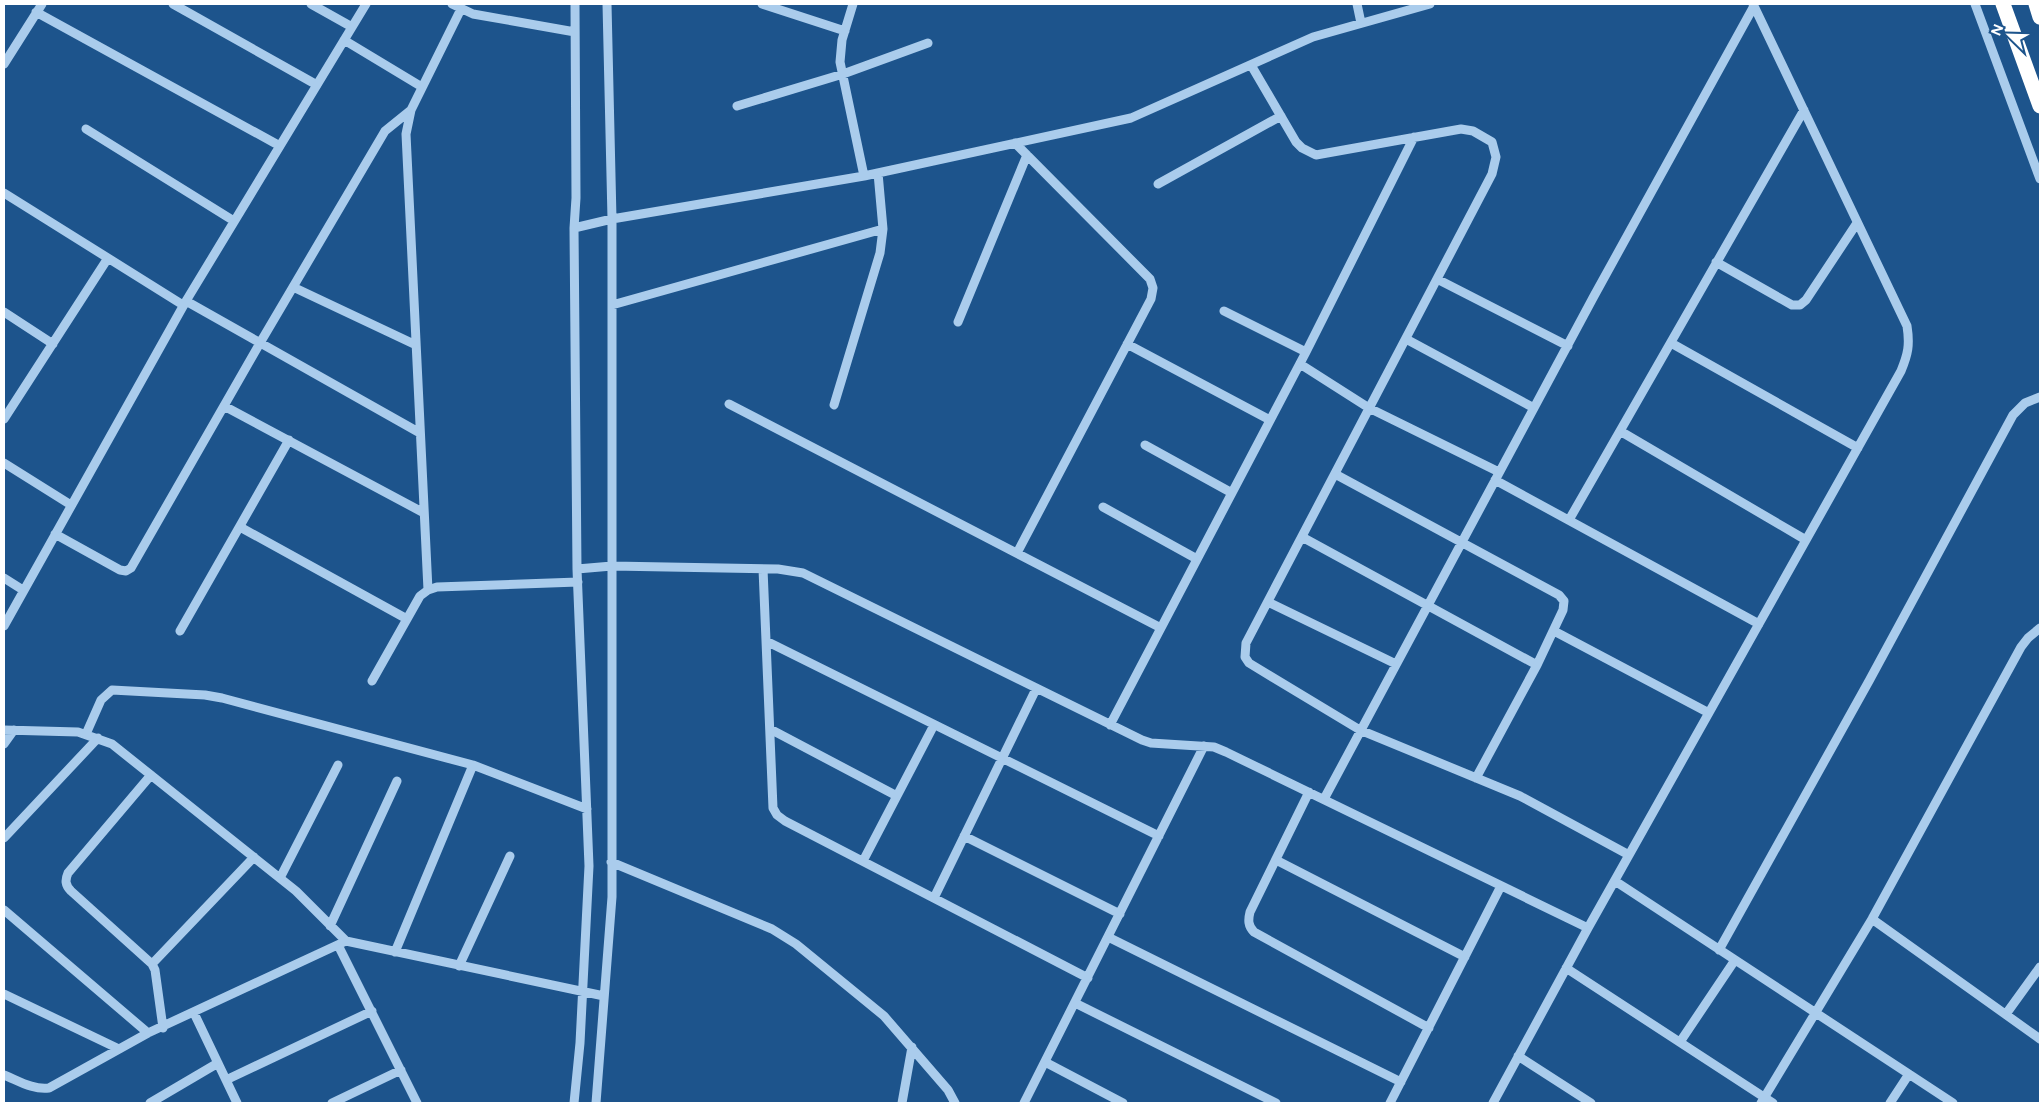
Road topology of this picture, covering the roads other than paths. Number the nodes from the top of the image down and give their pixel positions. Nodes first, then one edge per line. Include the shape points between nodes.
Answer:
1 (42, 4) edge
2 (173, 4) edge
3 (311, 4) edge
4 (366, 4) edge
5 (452, 4) edge
6 (575, 4) edge
7 (607, 4) edge
8 (762, 4) edge
9 (853, 4) edge
10 (1356, 4) edge
11 (1430, 4) edge
12 (1975, 4) edge
13 (2003, 4) edge
14 (2036, 4) edge
15 (1754, 5) edge
16 (461, 9) junction
17 (36, 12) junction
18 (2040, 17) edge
19 (1361, 23) junction
20 (352, 27) junction
21 (845, 31) junction
22 (575, 32) junction
23 (344, 40) junction
24 (928, 43) dead end
25 (8, 48) edge
26 (4, 64) edge
27 (1251, 65) junction
28 (843, 74) junction
29 (317, 85) junction
30 (422, 87) junction
31 (736, 106) dead end
32 (2040, 106) edge
33 (411, 110) junction
34 (1804, 110) junction
35 (1281, 116) junction
36 (86, 129) dead end
37 (1414, 137) junction
38 (1015, 143) junction
39 (280, 146) junction
40 (1027, 155) junction
41 (878, 173) junction
42 (864, 176) junction
43 (2040, 179) edge
44 (1158, 184) dead end
45 (4, 193) edge
46 (612, 219) junction
47 (234, 221) junction
48 (1858, 223) junction
49 (574, 228) junction
50 (883, 229) junction
51 (108, 258) junction
52 (1716, 262) junction
53 (1437, 279) junction
54 (294, 287) junction
55 (185, 303) junction
56 (612, 305) junction
57 (1224, 311) dead end
58 (4, 312) edge
59 (958, 322) dead end
60 (1406, 339) junction
61 (260, 343) junction
62 (1671, 343) junction
63 (52, 344) junction
64 (1127, 344) junction
65 (416, 346) junction
66 (1568, 346) junction
67 (1306, 352) junction
68 (1300, 364) junction
69 (2040, 398) edge
70 (729, 404) dead end
71 (834, 405) dead end
72 (224, 406) junction
73 (1369, 408) junction
74 (1534, 408) junction
75 (4, 419) edge
76 (1270, 420) junction
77 (1620, 431) junction
78 (420, 433) junction
79 (289, 440) junction
80 (1145, 445) dead end
81 (1858, 448) junction
82 (4, 463) edge
83 (1335, 474) junction
84 (1497, 476) junction
85 (1232, 493) junction
86 (71, 505) junction
87 (1103, 508) dead end
88 (424, 513) junction
89 (1569, 520) junction
90 (240, 527) junction
91 (55, 534) junction
92 (1302, 537) junction
93 (1806, 540) junction
94 (1461, 543) junction
95 (1017, 553) junction
96 (1197, 559) junction
97 (612, 566) junction
98 (763, 568) junction
99 (577, 569) junction
100 (4, 578) edge
101 (578, 582) junction
102 (23, 590) junction
103 (428, 590) junction
104 (1268, 602) junction
105 (1427, 606) junction
106 (407, 619) junction
107 (1759, 624) junction
108 (4, 626) edge
109 (1161, 628) junction
110 (2040, 628) edge
111 (180, 631) dead end
112 (1554, 631) junction
113 (766, 641) junction
114 (1396, 664) junction
115 (1537, 665) junction
116 (372, 681) dead end
117 (1036, 688) junction
118 (1709, 713) junction
119 (934, 725) junction
120 (1110, 725) junction
121 (770, 729) junction
122 (4, 730) edge
123 (14, 730) junction
124 (1360, 730) junction
125 (86, 734) junction
126 (98, 738) junction
127 (4, 744) edge
128 (1204, 746) junction
129 (1002, 758) junction
130 (338, 765) dead end
131 (473, 765) junction
132 (150, 775) junction
133 (1476, 778) junction
134 (397, 781) dead end
135 (1309, 792) junction
136 (897, 796) junction
137 (1324, 799) junction
138 (586, 809) junction
139 (964, 836) junction
140 (1159, 836) junction
141 (4, 838) edge
142 (1629, 855) junction
143 (510, 856) dead end
144 (254, 857) junction
145 (1276, 860) junction
146 (863, 861) junction
147 (612, 862) junction
148 (280, 878) junction
149 (1615, 881) junction
150 (1502, 886) junction
151 (934, 898) junction
152 (4, 910) edge
153 (1120, 914) junction
154 (1872, 919) junction
155 (330, 926) junction
156 (1588, 928) junction
157 (1108, 938) junction
158 (342, 943) junction
159 (1719, 950) junction
160 (395, 952) junction
161 (1465, 957) junction
162 (1736, 960) junction
163 (152, 964) junction
164 (459, 966) junction
165 (2040, 967) edge
166 (1566, 968) junction
167 (1088, 978) junction
168 (583, 992) junction
169 (4, 994) edge
170 (604, 996) junction
171 (1075, 1003) junction
172 (372, 1012) junction
173 (194, 1013) junction
174 (1816, 1013) junction
175 (2006, 1014) junction
176 (163, 1028) junction
177 (1429, 1028) junction
178 (148, 1033) junction
179 (2040, 1038) edge
180 (1680, 1042) junction
181 (912, 1047) junction
182 (119, 1049) junction
183 (1518, 1056) junction
184 (1045, 1062) junction
185 (218, 1063) junction
186 (401, 1070) junction
187 (1909, 1074) junction
188 (4, 1075) edge
189 (226, 1080) junction
190 (1401, 1082) junction
191 (1763, 1100) edge
192 (150, 1103) edge
193 (237, 1103) edge
194 (332, 1103) edge
195 (417, 1103) edge
196 (574, 1103) edge
197 (596, 1103) edge
198 (902, 1103) edge
199 (955, 1103) edge
200 (1024, 1103) edge
201 (1124, 1103) edge
202 (1276, 1103) edge
203 (1390, 1103) edge
204 (1492, 1103) edge
205 (1591, 1103) edge
206 (1773, 1103) edge
207 (1890, 1103) edge
208 (1953, 1103) edge

1 - 17 street
2 - 29 street
3 - 20 street
4 - 20 street
5 - 16 street
6 - 22 street
7 - 46 street
8 - 21 street
9 - 21 street
10 - 19 street
11 - 19 street
12 - 43 street
13 - 32 highway
14 - 18 highway
15 - 34 street
15 - 66 street
16 - 22 street via 473,14
16 - 30 street
17 - 25 street
17 - 39 street
19 - 27 street via 1314,37
20 - 23 street
21 - 28 street via 840,50
22 - 49 street
23 - 29 street
23 - 30 street
24 - 28 street
25 - 26 street
27 - 35 street
27 - 38 street via 1131,118
28 - 31 street
28 - 42 street
29 - 39 street
30 - 33 street
33 - 54 street via 386,131
33 - 65 street via 406,134
34 - 48 street
34 - 52 street
35 - 37 street via 1296,142 1316,155
35 - 44 street
36 - 47 street
37 - 53 street via 1461,129 1473,131 1492,142 1496,157 1492,174
37 - 67 street
38 - 40 street
38 - 41 street
39 - 47 street
40 - 59 street
40 - 64 street via 1150,279 1153,288 1151,299
41 - 42 street
41 - 50 street
42 - 46 street
45 - 51 street
46 - 49 street
46 - 56 street
47 - 55 street
48 - 52 street via 1800,305 1792,305
48 - 81 street via 1906,326 1909,342 1901,371
49 - 99 street
50 - 56 street
50 - 71 street via 880,253
51 - 55 street
51 - 63 street
52 - 62 street
53 - 60 street
53 - 66 street
54 - 61 street
54 - 65 street
55 - 61 street
55 - 86 street
56 - 97 street
57 - 67 street
58 - 63 street
60 - 73 street
60 - 74 street
61 - 72 street
61 - 78 street
62 - 77 street
62 - 81 street
63 - 75 street
64 - 76 street
64 - 95 street
65 - 78 street
66 - 74 street
67 - 68 street
68 - 73 street
68 - 76 street
69 - 159 street via 2025,403 2013,415
70 - 95 street
72 - 79 street
72 - 91 street via 131,568 120,570
73 - 83 street
73 - 84 street
74 - 84 street
76 - 85 street
77 - 89 street
77 - 93 street
78 - 88 street
79 - 88 street
79 - 90 street
80 - 85 street
81 - 93 street
82 - 86 street
83 - 92 street
83 - 94 street
84 - 89 street
84 - 94 street
85 - 96 street
86 - 91 street
87 - 96 street
88 - 103 street
89 - 107 street
90 - 106 street
90 - 111 street
91 - 102 street
92 - 104 street
92 - 105 street
93 - 107 street
94 - 105 street
94 - 112 street via 1559,595 1564,601 1563,610
95 - 109 street
96 - 109 street
97 - 98 street
97 - 99 street
97 - 147 street
98 - 113 street
98 - 117 street via 803,573
99 - 101 street
100 - 102 street
101 - 103 street via 437,587
101 - 138 street
102 - 108 street
103 - 106 street via 420,596
104 - 114 street
104 - 124 street via 1246,643 1245,657 1249,663
105 - 114 street
105 - 115 street
106 - 116 street
107 - 118 street
109 - 120 street
110 - 154 street via 2022,647
112 - 115 street
112 - 118 street
113 - 119 street
113 - 121 street
114 - 124 street
115 - 133 street
117 - 120 street
117 - 129 street
118 - 142 street
119 - 129 street
119 - 136 street
120 - 128 street via 1152,743
121 - 136 street
121 - 146 street via 773,808 778,815
122 - 123 street
123 - 125 street via 64,730
123 - 127 street
124 - 133 street
124 - 137 street
125 - 126 street
125 - 131 street via 101,700 112,690 205,695
126 - 132 street via 112,744
126 - 141 street
128 - 135 street via 1226,752
128 - 140 street
129 - 139 street
129 - 140 street
130 - 148 street
131 - 138 street
131 - 160 street
132 - 144 street
132 - 163 street via 68,872 66,879 71,891
133 - 142 street via 1520,796
134 - 155 street
135 - 137 street
135 - 145 street
136 - 146 street
137 - 150 street
138 - 168 street via 589,866
139 - 151 street
139 - 153 street
140 - 153 street
142 - 149 street
143 - 164 street
144 - 148 street
144 - 163 street
145 - 161 street
145 - 177 street via 1248,919 1249,927
146 - 151 street
147 - 170 street
147 - 181 street via 772,929 861,996
148 - 155 street
149 - 156 street
149 - 159 street
150 - 156 street
150 - 161 street
151 - 167 street
152 - 178 street
153 - 157 street
154 - 174 street
154 - 175 street
155 - 158 street
156 - 166 street
157 - 167 street
157 - 190 street
158 - 160 street
158 - 172 street
158 - 173 street
159 - 162 street
160 - 164 street
161 - 177 street
162 - 174 street
162 - 180 street
163 - 176 street
164 - 168 street
165 - 175 street
166 - 180 street
166 - 183 street
167 - 171 street
168 - 170 street
168 - 196 street
169 - 182 street
170 - 197 street
171 - 184 street
171 - 202 street
172 - 186 street
172 - 189 street
173 - 176 street
173 - 185 street
174 - 187 street
174 - 191 street
175 - 179 street
176 - 178 street
177 - 190 street
178 - 182 street
180 - 191 street
181 - 198 street
181 - 199 street
182 - 188 street via 49,1088 32,1087
183 - 204 street
183 - 205 street
184 - 200 street
184 - 201 street
185 - 189 street
185 - 192 street
186 - 194 street
186 - 195 street
187 - 207 street
187 - 208 street
189 - 193 street
190 - 203 street
191 - 206 street

